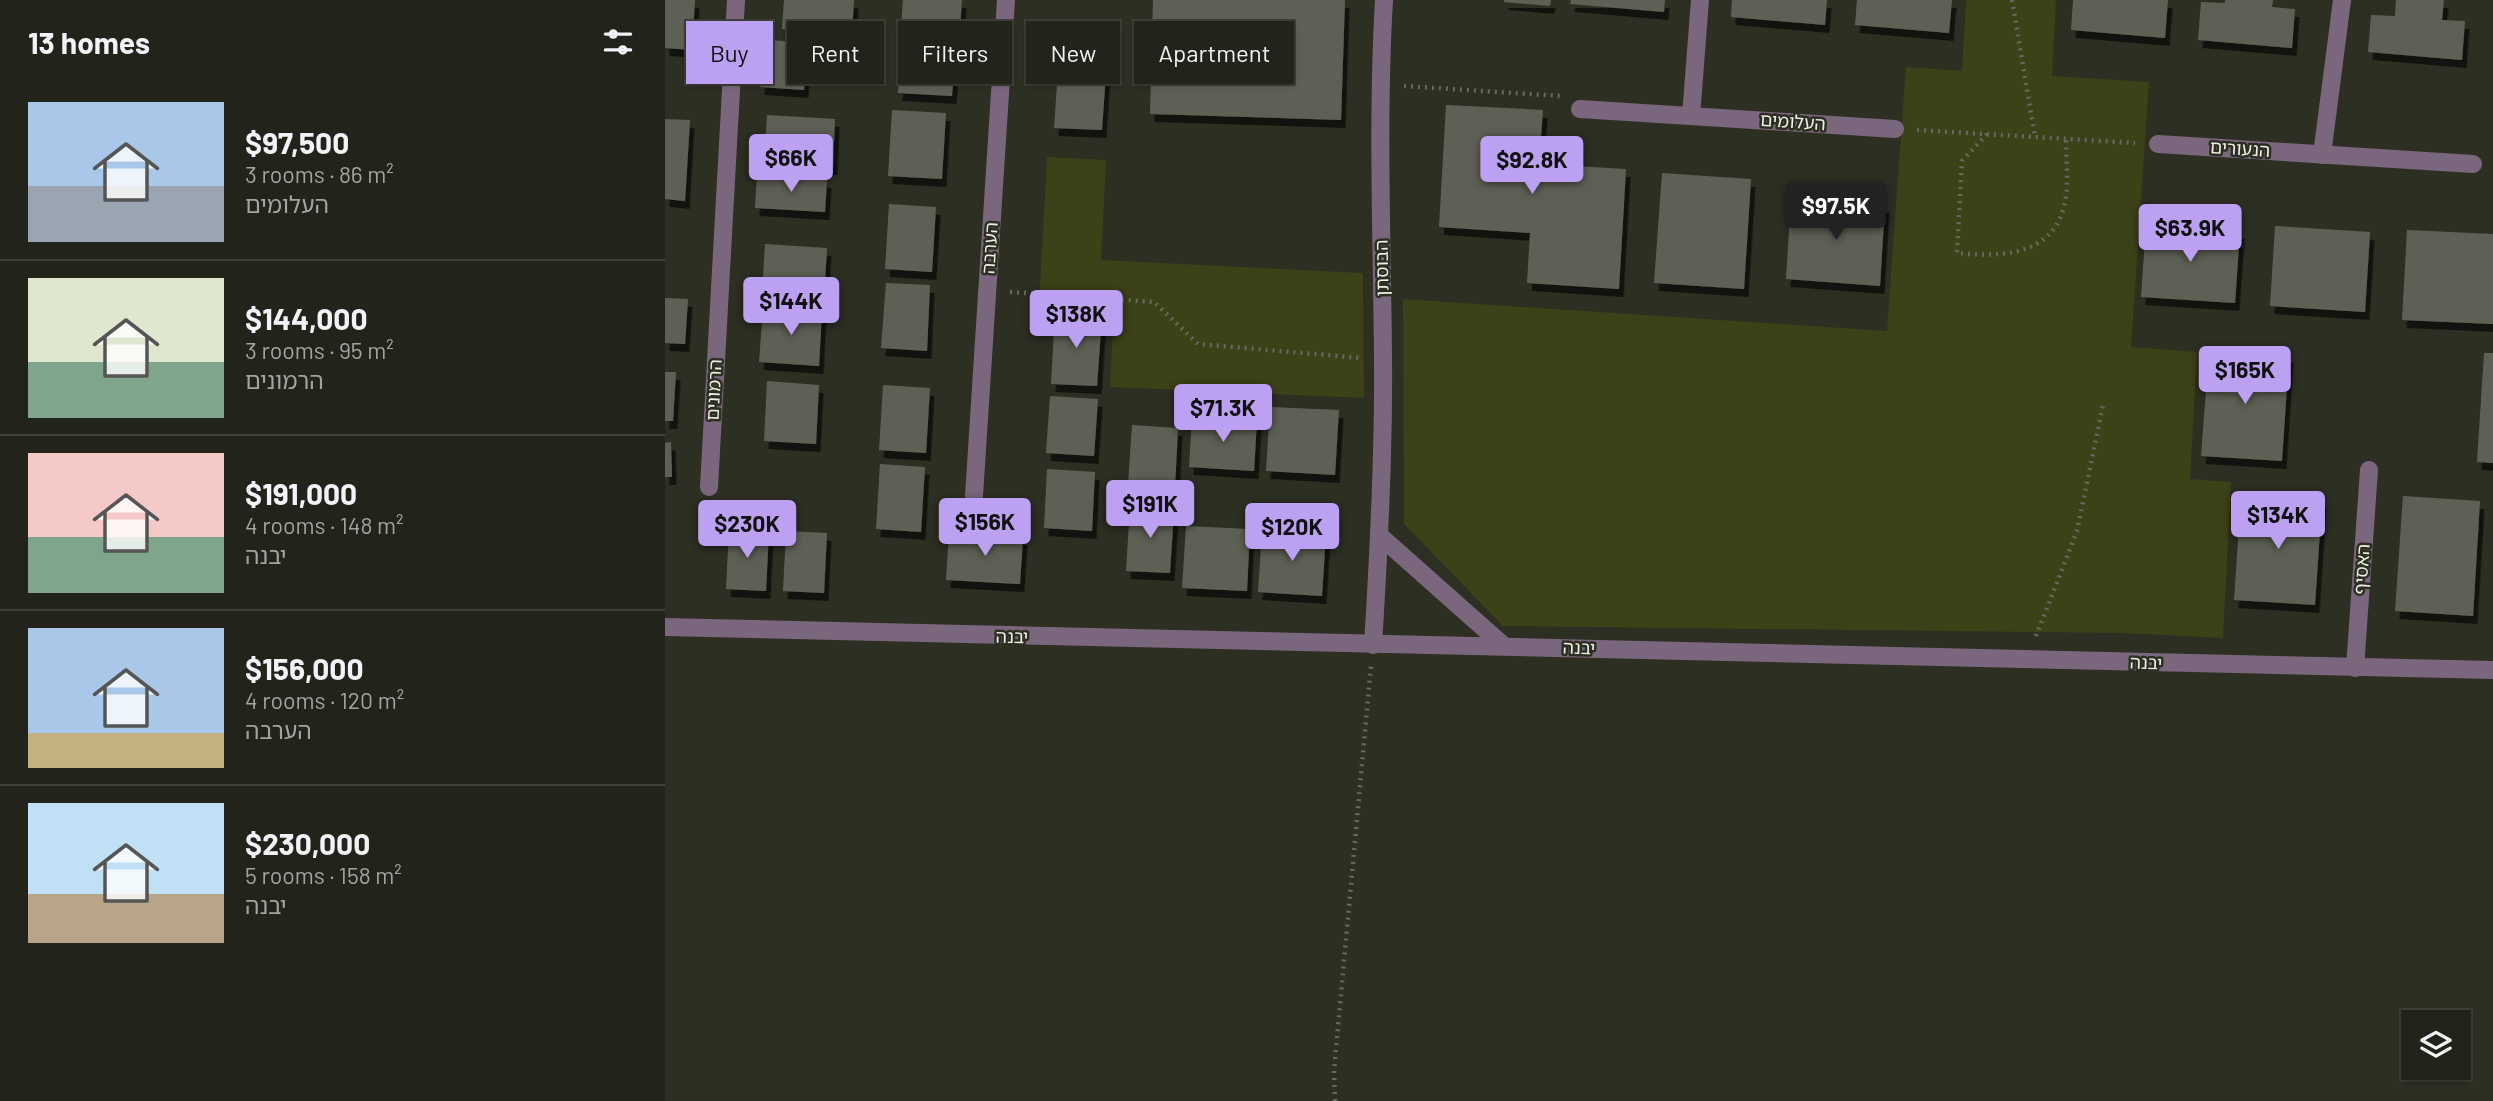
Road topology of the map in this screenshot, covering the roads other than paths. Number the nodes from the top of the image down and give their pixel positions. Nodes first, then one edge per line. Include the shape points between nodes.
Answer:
1 (736, 0) edge
2 (1006, 0) edge
3 (1384, 0) edge
4 (1700, 0) edge
5 (2342, 0) edge
6 (1580, 109) road end
7 (1691, 116) junction
8 (1895, 129) road end
9 (2158, 144) road end
10 (2322, 155) junction
11 (2473, 164) dead end
12 (2369, 470) dead end
13 (709, 487) dead end
14 (974, 496) dead end
15 (1380, 536) junction
16 (665, 627) edge
17 (1373, 645) junction
18 (1504, 646) junction
19 (2355, 668) junction
20 (2493, 670) edge

1 - 13 street, הרמונים
2 - 14 street, הערבה
3 - 15 street, הבוסתן via 1379,84
4 - 7 street
5 - 10 street
6 - 7 street, העלומים
7 - 8 street, העלומים
9 - 10 street, הנעורים
10 - 11 street, הנעורים
12 - 19 street, האסיף
15 - 17 street, הבוסתן
15 - 18 street
16 - 17 street, יבנה
17 - 18 street, יבנה
18 - 19 street, יבנה
19 - 20 street, יבנה

